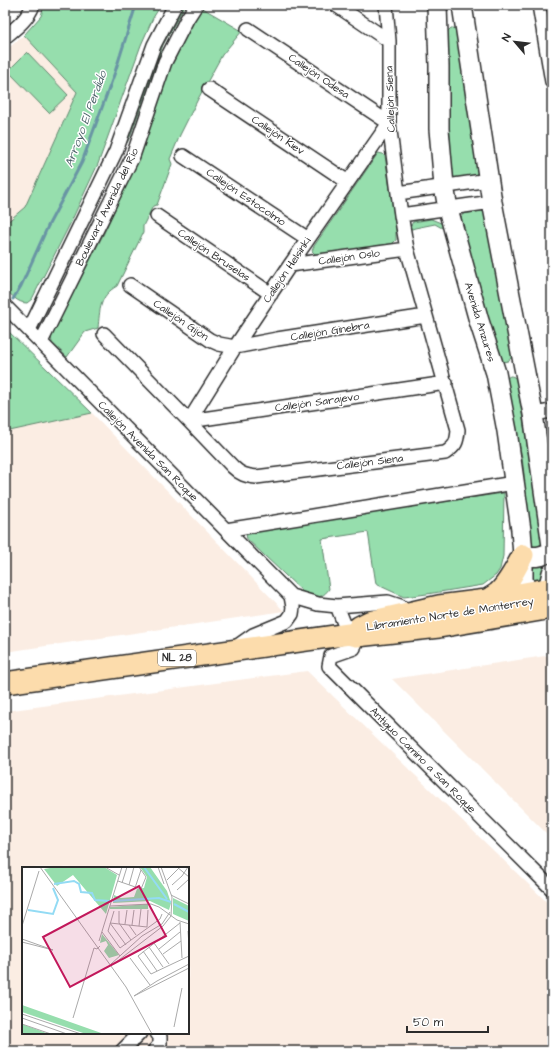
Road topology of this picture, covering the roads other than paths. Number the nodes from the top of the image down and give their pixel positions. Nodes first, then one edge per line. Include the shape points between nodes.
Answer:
1 (33, 5) edge
2 (175, 5) edge
3 (196, 5) edge
4 (336, 5) edge
5 (386, 5) edge
6 (539, 5) edge
7 (463, 12) edge
8 (438, 14) edge
9 (248, 29) dead end
10 (5, 37) edge
11 (388, 41) junction
12 (552, 82) edge
13 (209, 88) dead end
14 (389, 123) junction
15 (116, 151) junction
16 (133, 156) junction
17 (183, 156) dead end
18 (489, 180) junction
19 (348, 182) junction
20 (444, 186) junction
21 (398, 193) junction
22 (492, 202) junction
23 (448, 209) junction
24 (402, 215) junction
25 (156, 216) dead end
26 (308, 239) junction
27 (407, 249) junction
28 (290, 265) junction
29 (130, 285) dead end
30 (271, 294) junction
31 (5, 306) edge
32 (426, 316) junction
33 (29, 330) junction
34 (104, 334) dead end
35 (41, 342) junction
36 (235, 347) junction
37 (524, 367) junction
38 (496, 373) junction
39 (446, 383) junction
40 (552, 411) edge
41 (533, 414) junction
42 (189, 421) junction
43 (514, 483) junction
44 (226, 530) junction
45 (552, 546) edge
46 (552, 551) edge
47 (523, 555) junction
48 (547, 594) edge
49 (291, 596) junction
50 (487, 600) junction
51 (337, 606) junction
52 (412, 613) junction
53 (352, 632) junction
54 (230, 650) junction
55 (5, 683) edge
56 (552, 889) edge
57 (139, 1034) edge
58 (158, 1034) edge
59 (122, 1051) edge
60 (154, 1051) edge

1 - 10 street via 24,21
2 - 15 street, Boulevard Avenida del Río via 154,45
3 - 16 street, Boulevard Avenida del Río via 165,62
4 - 11 street
5 - 11 street, Callejón Siena
6 - 12 street
7 - 8 street
7 - 18 street
8 - 20 street, Avenida Anzures via 439,128
9 - 14 street, Callejón Odesa
11 - 14 street, Callejón Siena
13 - 19 street, Callejón Kiev
14 - 19 street, Callejón Helsinki
14 - 21 street, Callejón Siena
15 - 16 street
15 - 33 street, Boulevard Avenida del Río
16 - 35 street, Boulevard Avenida del Río
17 - 26 street, Callejón Estocolmo
18 - 20 street
18 - 22 street
19 - 26 street, Callejón Helsinki
20 - 21 street
20 - 23 street, Avenida Anzures
21 - 24 street, Callejón Siena
22 - 23 street
22 - 37 street
23 - 24 street
23 - 38 street, Avenida Anzures
24 - 27 street, Callejón Siena
25 - 30 street, Callejón Bruselas
26 - 28 street, Callejón Helsinki
27 - 28 street, Callejón Oslo
27 - 32 street, Callejón Siena
28 - 30 street, Callejón Helsinki
29 - 36 street, Callejón Gijón via 210,340
30 - 36 street, Callejón Helsinki
31 - 33 street, Callejón Avenida San Roque
32 - 36 street, Callejón Ginebra
32 - 39 street, Callejón Siena
33 - 35 street, Callejón Avenida San Roque
34 - 42 street, Callejón Siena
35 - 44 street, Callejón Avenida San Roque
36 - 42 street, Callejón Helsinki
37 - 38 street
37 - 41 street
38 - 43 street, Avenida Anzures
39 - 42 street, Callejón Sarajevo
39 - 42 street, Callejón Siena via 458,430 458,440 453,448 445,453 256,477 247,476 233,467
40 - 41 street
41 - 45 street
43 - 44 street
43 - 47 street, Avenida Anzures
44 - 49 street, Callejón Avenida San Roque
46 - 47 street via 538,557
47 - 48 street, Avenida Anzures via 525,588
47 - 50 main road via 503,587
48 - 50 main road
48 - 53 main road, Libramiento Norte de Monterrey / NL 28 via 403,620
48 - 53 main road, Libramiento Norte de Monterrey / NL 28 via 440,627 357,636
49 - 51 street via 318,604
49 - 54 street via 292,614 287,621 253,636
50 - 52 main road via 438,606
51 - 52 street via 388,602
51 - 53 street
52 - 53 main road via 369,622
53 - 54 main road, Libramiento Norte de Monterrey / NL 28
53 - 56 street, Antiguo Camino a San Roque via 354,648 331,656 329,666
54 - 55 main road, Libramiento Norte de Monterrey / NL 28
57 - 59 street
58 - 60 street via 160,1044

